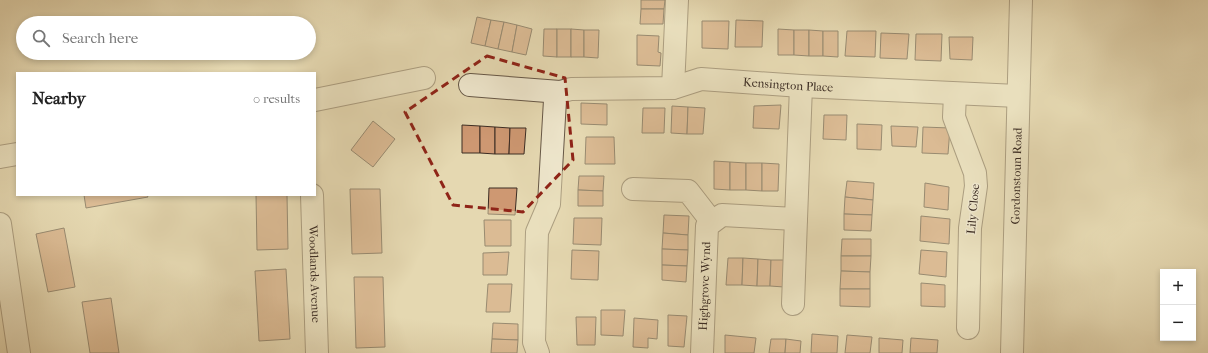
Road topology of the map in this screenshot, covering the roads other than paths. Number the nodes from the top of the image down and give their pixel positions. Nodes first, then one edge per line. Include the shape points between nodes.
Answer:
1 (677, 0) edge
2 (1021, 0) edge
3 (424, 78) dead end
4 (470, 85) dead end
5 (801, 86) junction
6 (673, 88) junction
7 (560, 92) junction
8 (955, 94) junction
9 (1018, 96) junction
10 (316, 100) edge
11 (16, 154) edge
12 (0, 158) edge
13 (633, 189) dead end
14 (312, 196) edge
15 (796, 219) junction
16 (712, 222) junction
17 (0, 224) edge
18 (793, 304) dead end
19 (968, 328) dead end
20 (20, 353) edge
21 (317, 353) edge
22 (538, 353) edge
23 (702, 353) edge
24 (1012, 353) edge

1 - 6 street
2 - 9 street, Gordonstoun Road
3 - 10 street
4 - 7 street, Kensington Place
5 - 6 street, Kensington Place via 701,79
5 - 8 street, Kensington Place
5 - 15 street
6 - 7 street, Kensington Place via 571,89
7 - 22 street via 555,100 549,204 537,232 534,342
8 - 9 street, Kensington Place
8 - 19 street, Lily Close via 954,117 975,173 976,186 970,228
9 - 24 street, Gordonstoun Road
11 - 12 street
13 - 16 street via 688,191
14 - 21 street, Woodlands Avenue
15 - 16 street via 722,215
15 - 18 street
16 - 23 street, Highgrove Wynd via 707,226
17 - 20 street

